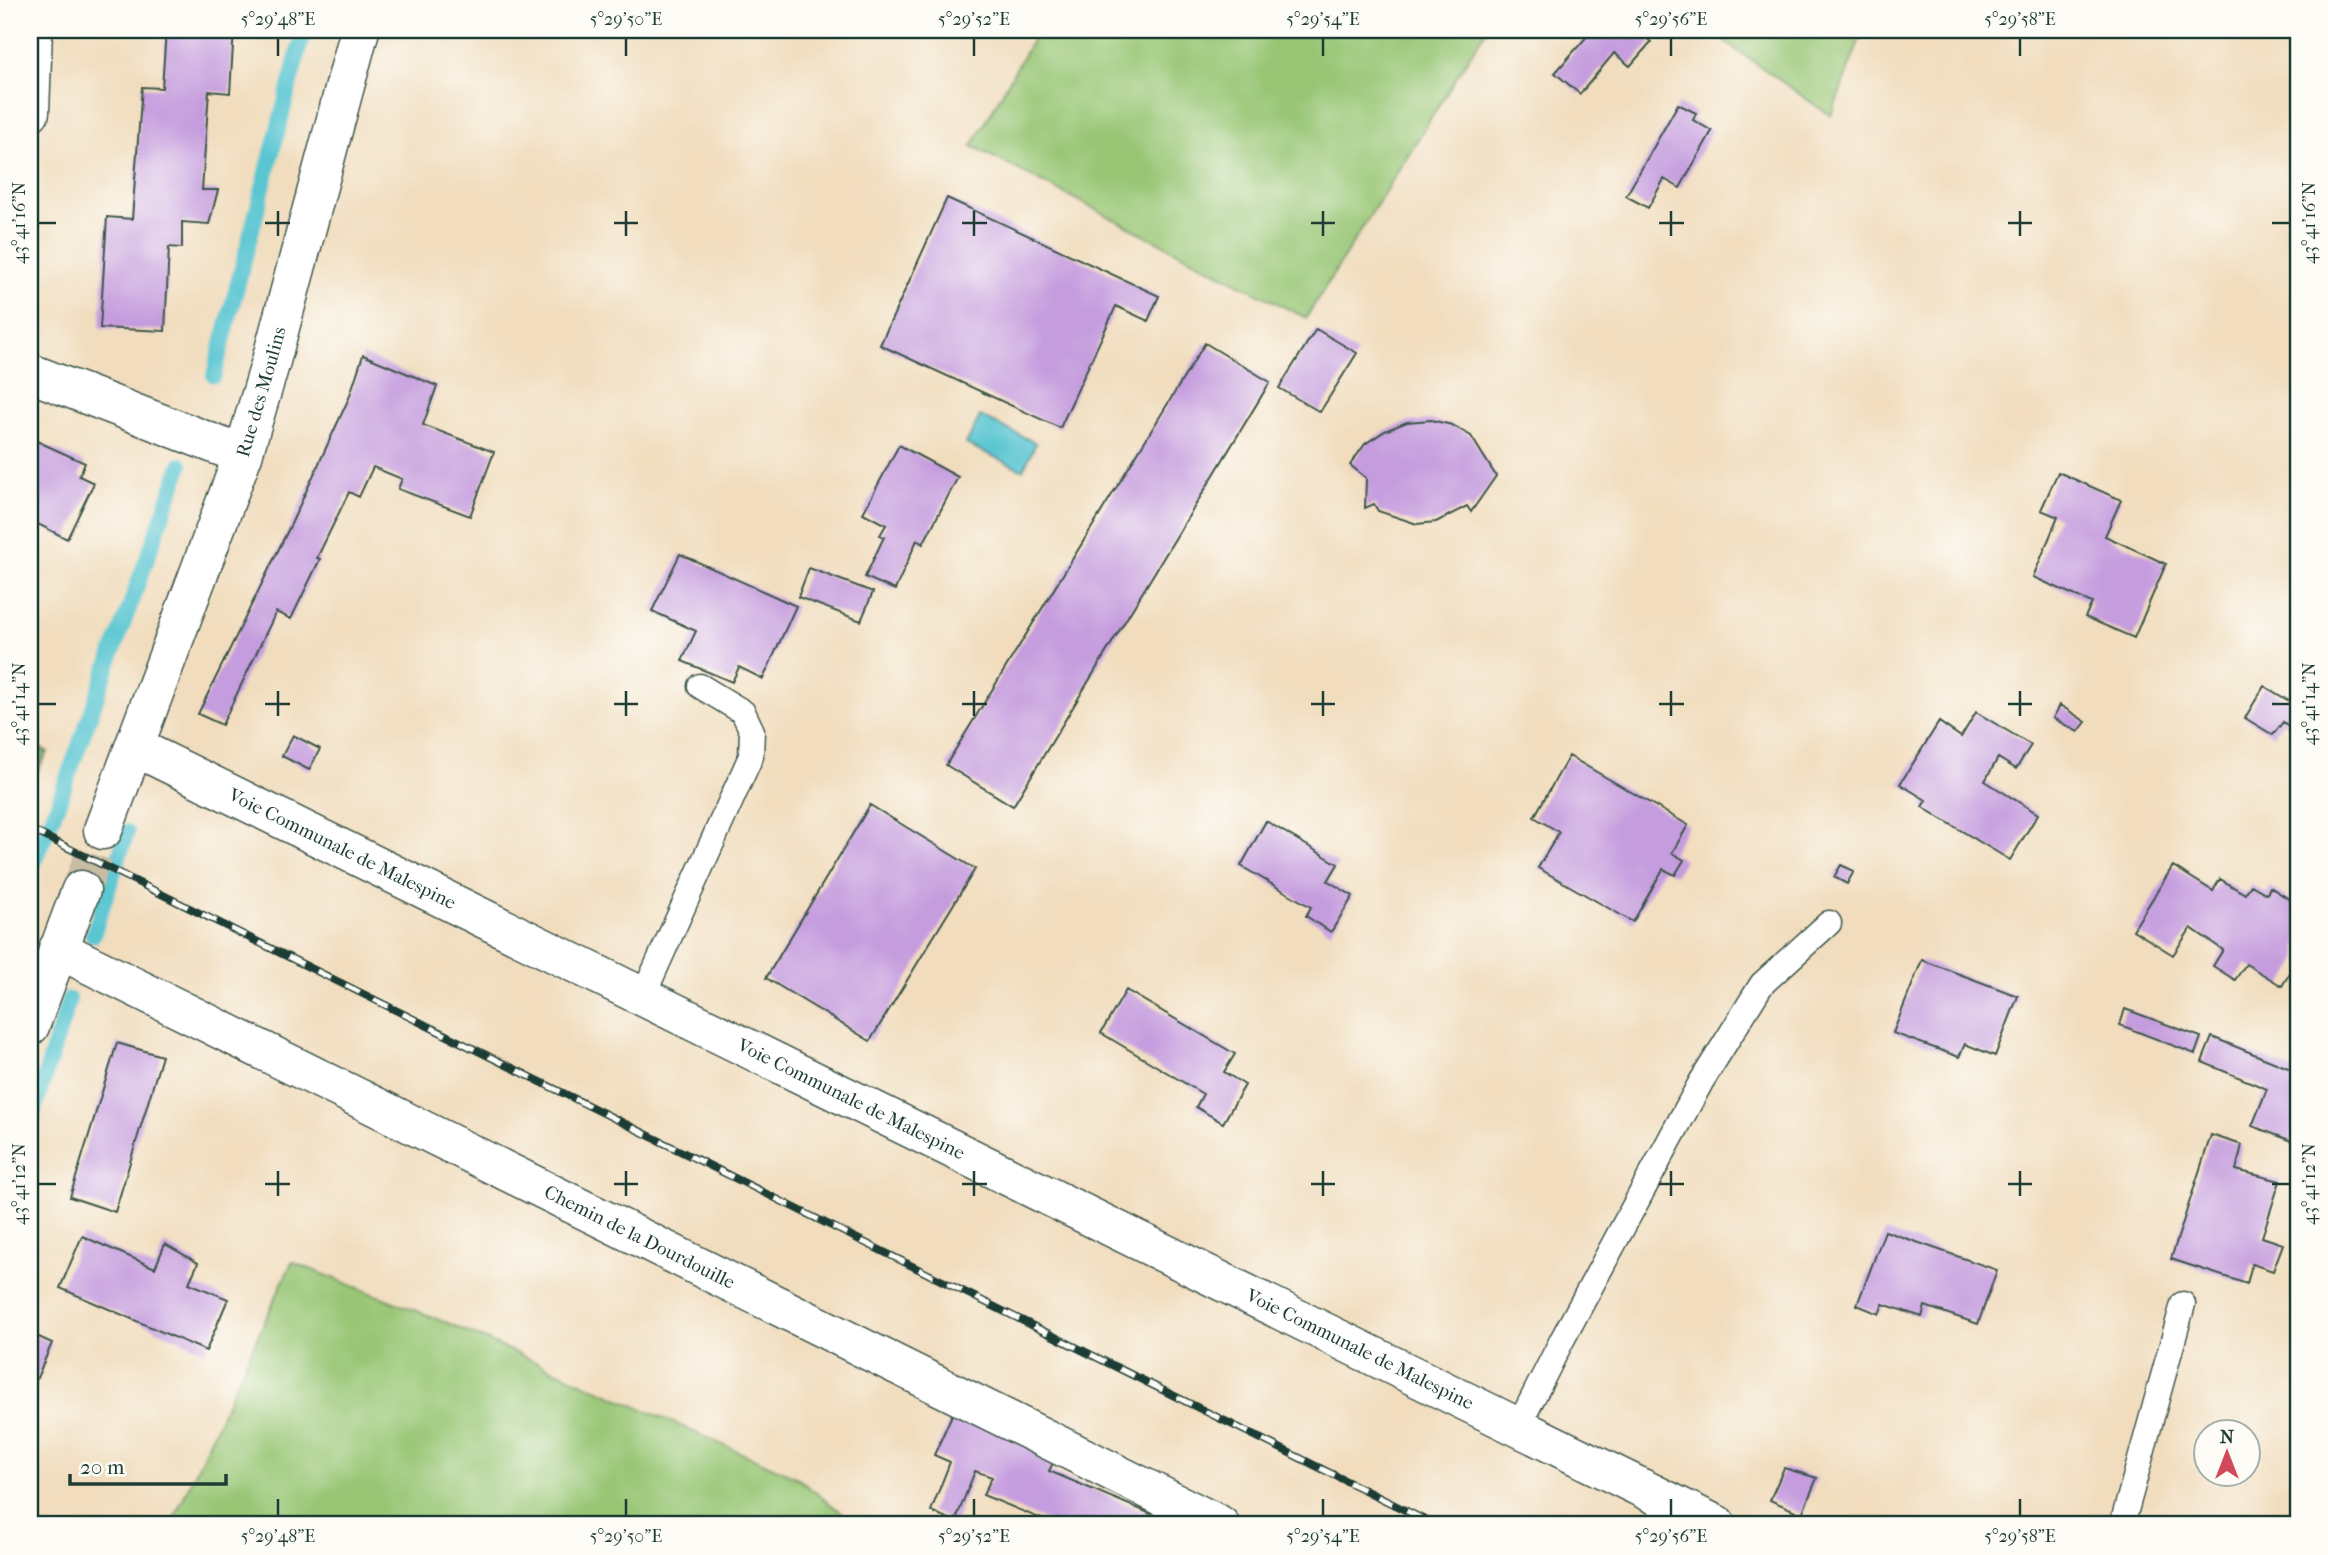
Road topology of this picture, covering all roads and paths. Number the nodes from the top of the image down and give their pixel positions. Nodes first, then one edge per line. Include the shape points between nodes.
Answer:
1 (33, 30) edge
2 (360, 30) edge
3 (30, 112) edge
4 (30, 373) edge
5 (243, 455) junction
6 (700, 687) dead end
7 (135, 747) junction
8 (103, 830) tunnel mouth
9 (81, 890) tunnel mouth
10 (1829, 923) dead end
11 (58, 949) junction
12 (643, 996) junction
13 (30, 1026) edge
14 (2183, 1304) dead end
15 (1518, 1427) junction
16 (1220, 1525) edge
17 (1717, 1525) edge
18 (2122, 1525) edge

1 - 3 street
2 - 5 street, Rue des Moulins
4 - 5 street
5 - 7 street, Rue des Moulins
6 - 12 lane via 743,712 752,731 751,756
7 - 8 street, Rue des Moulins
7 - 12 street, Voie Communale de Malespine
9 - 11 street
10 - 15 lane via 1762,984 1702,1082
11 - 13 street
11 - 16 street, Chemin de la Dourdouille
12 - 15 street, Voie Communale de Malespine
14 - 18 lane
15 - 17 street, Voie Communale de Malespine

